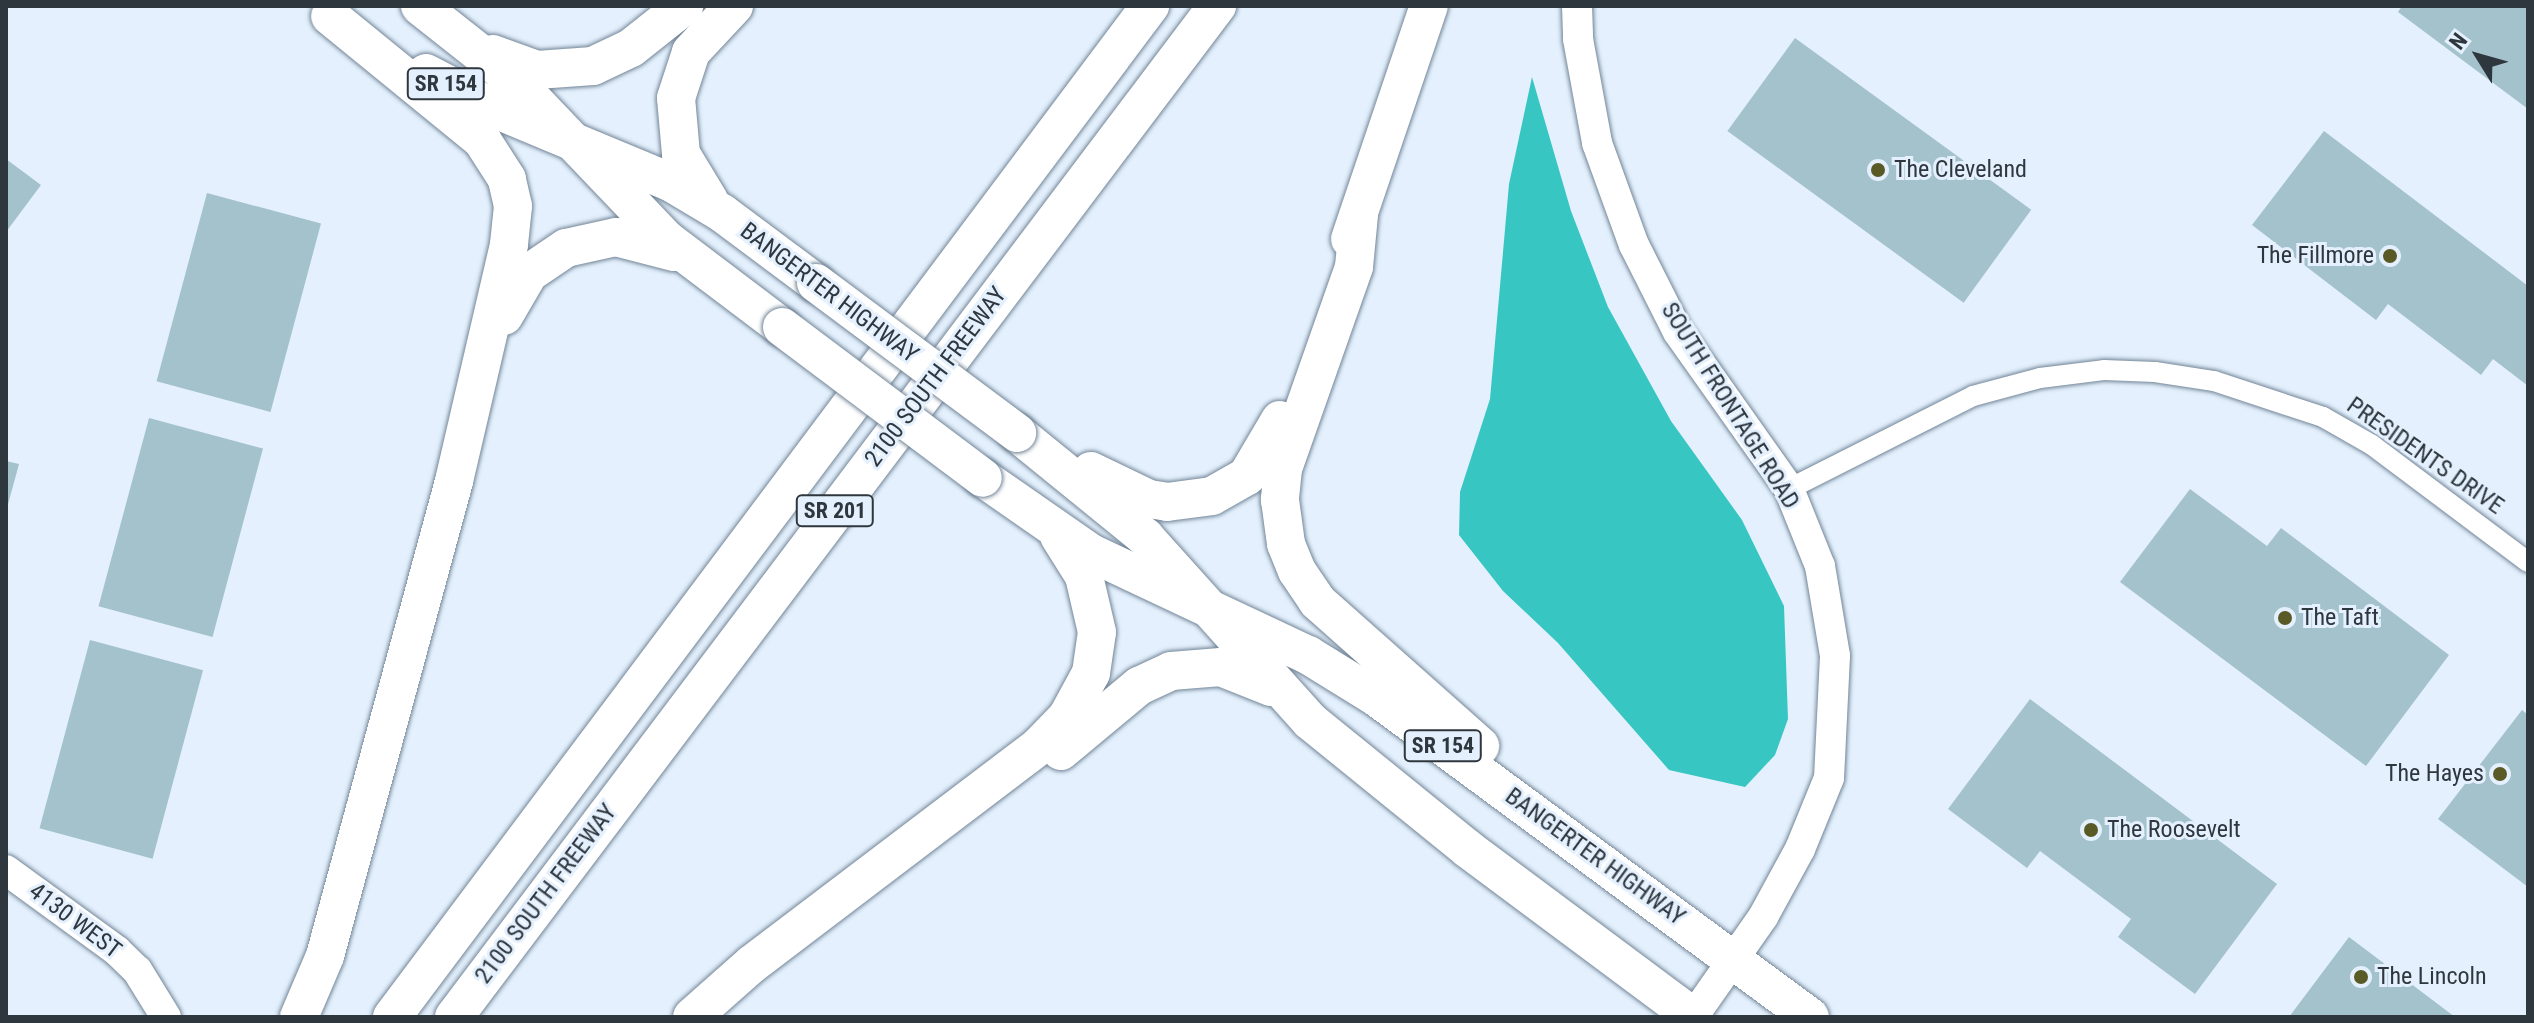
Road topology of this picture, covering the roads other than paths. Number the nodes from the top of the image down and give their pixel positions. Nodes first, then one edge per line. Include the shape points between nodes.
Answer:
1 (420, 6) edge
2 (684, 6) edge
3 (734, 6) edge
4 (1150, 6) edge
5 (1217, 6) edge
6 (1429, 6) edge
7 (1577, 6) edge
8 (322, 11) edge
9 (474, 45) junction
10 (569, 138) junction
11 (722, 213) junction
12 (1359, 215) junction
13 (688, 257) junction
14 (1017, 433) junction
15 (454, 481) junction
16 (1789, 489) junction
17 (1054, 531) junction
18 (2528, 562) edge
19 (1209, 609) junction
20 (1284, 693) junction
21 (6, 870) edge
22 (1663, 906) junction
23 (1735, 960) junction
24 (752, 964) junction
25 (166, 1017) edge
26 (299, 1017) edge
27 (392, 1017) edge
28 (454, 1017) edge
29 (692, 1017) edge
30 (1693, 1017) edge
31 (1810, 1017) edge

1 - 9 highway, BANGERTER HIGHWAY / SR 154
2 - 9 highway via 631,48 584,68 529,69
3 - 11 highway via 691,52 675,109 685,163
4 - 27 highway, 2100 SOUTH FREEWAY / SR 201
5 - 28 highway, 2100 SOUTH FREEWAY / SR 201
6 - 12 highway
7 - 16 street, SOUTH FRONTAGE ROAD via 1597,143 1634,245 1678,332
8 - 10 highway, BANGERTER HIGHWAY / SR 154 via 462,93
8 - 15 highway via 482,140 511,191 509,244
9 - 10 highway, BANGERTER HIGHWAY / SR 154
10 - 11 highway, BANGERTER HIGHWAY / SR 154 via 641,167
10 - 13 highway, BANGERTER HIGHWAY / SR 154 via 634,209
11 - 14 highway, BANGERTER HIGHWAY / SR 154, bridge
12 - 14 highway via 1276,432 1260,461 1230,487 1192,501 1149,499
12 - 22 highway via 1354,267 1283,469 1281,524 1297,571 1343,625
13 - 15 highway via 642,240 608,237 566,248 529,273 507,308
13 - 17 highway, BANGERTER HIGHWAY / SR 154, bridge
14 - 19 highway, BANGERTER HIGHWAY / SR 154 via 1145,537
15 - 26 highway via 325,956
16 - 18 street, PRESIDENTS DRIVE via 1973,396 2040,378 2104,370 2155,372 2214,381 2323,417 2372,445
16 - 23 street, SOUTH FRONTAGE ROAD via 1820,566 1835,656 1829,778 1800,849
17 - 19 highway, BANGERTER HIGHWAY / SR 154 via 1126,573
17 - 24 highway via 1084,576 1097,625 1091,673 1072,712 1039,746
19 - 20 highway, BANGERTER HIGHWAY / SR 154
19 - 22 highway, BANGERTER HIGHWAY / SR 154 via 1308,655 1354,683
20 - 24 highway via 1221,667 1188,667 1156,677 1065,748
20 - 30 highway, BANGERTER HIGHWAY / SR 154 via 1419,810
21 - 25 street, 4130 WEST via 117,951 137,970
22 - 23 highway, BANGERTER HIGHWAY / SR 154
23 - 30 street, SOUTH FRONTAGE ROAD
23 - 31 highway, BANGERTER HIGHWAY / SR 154
24 - 29 highway

